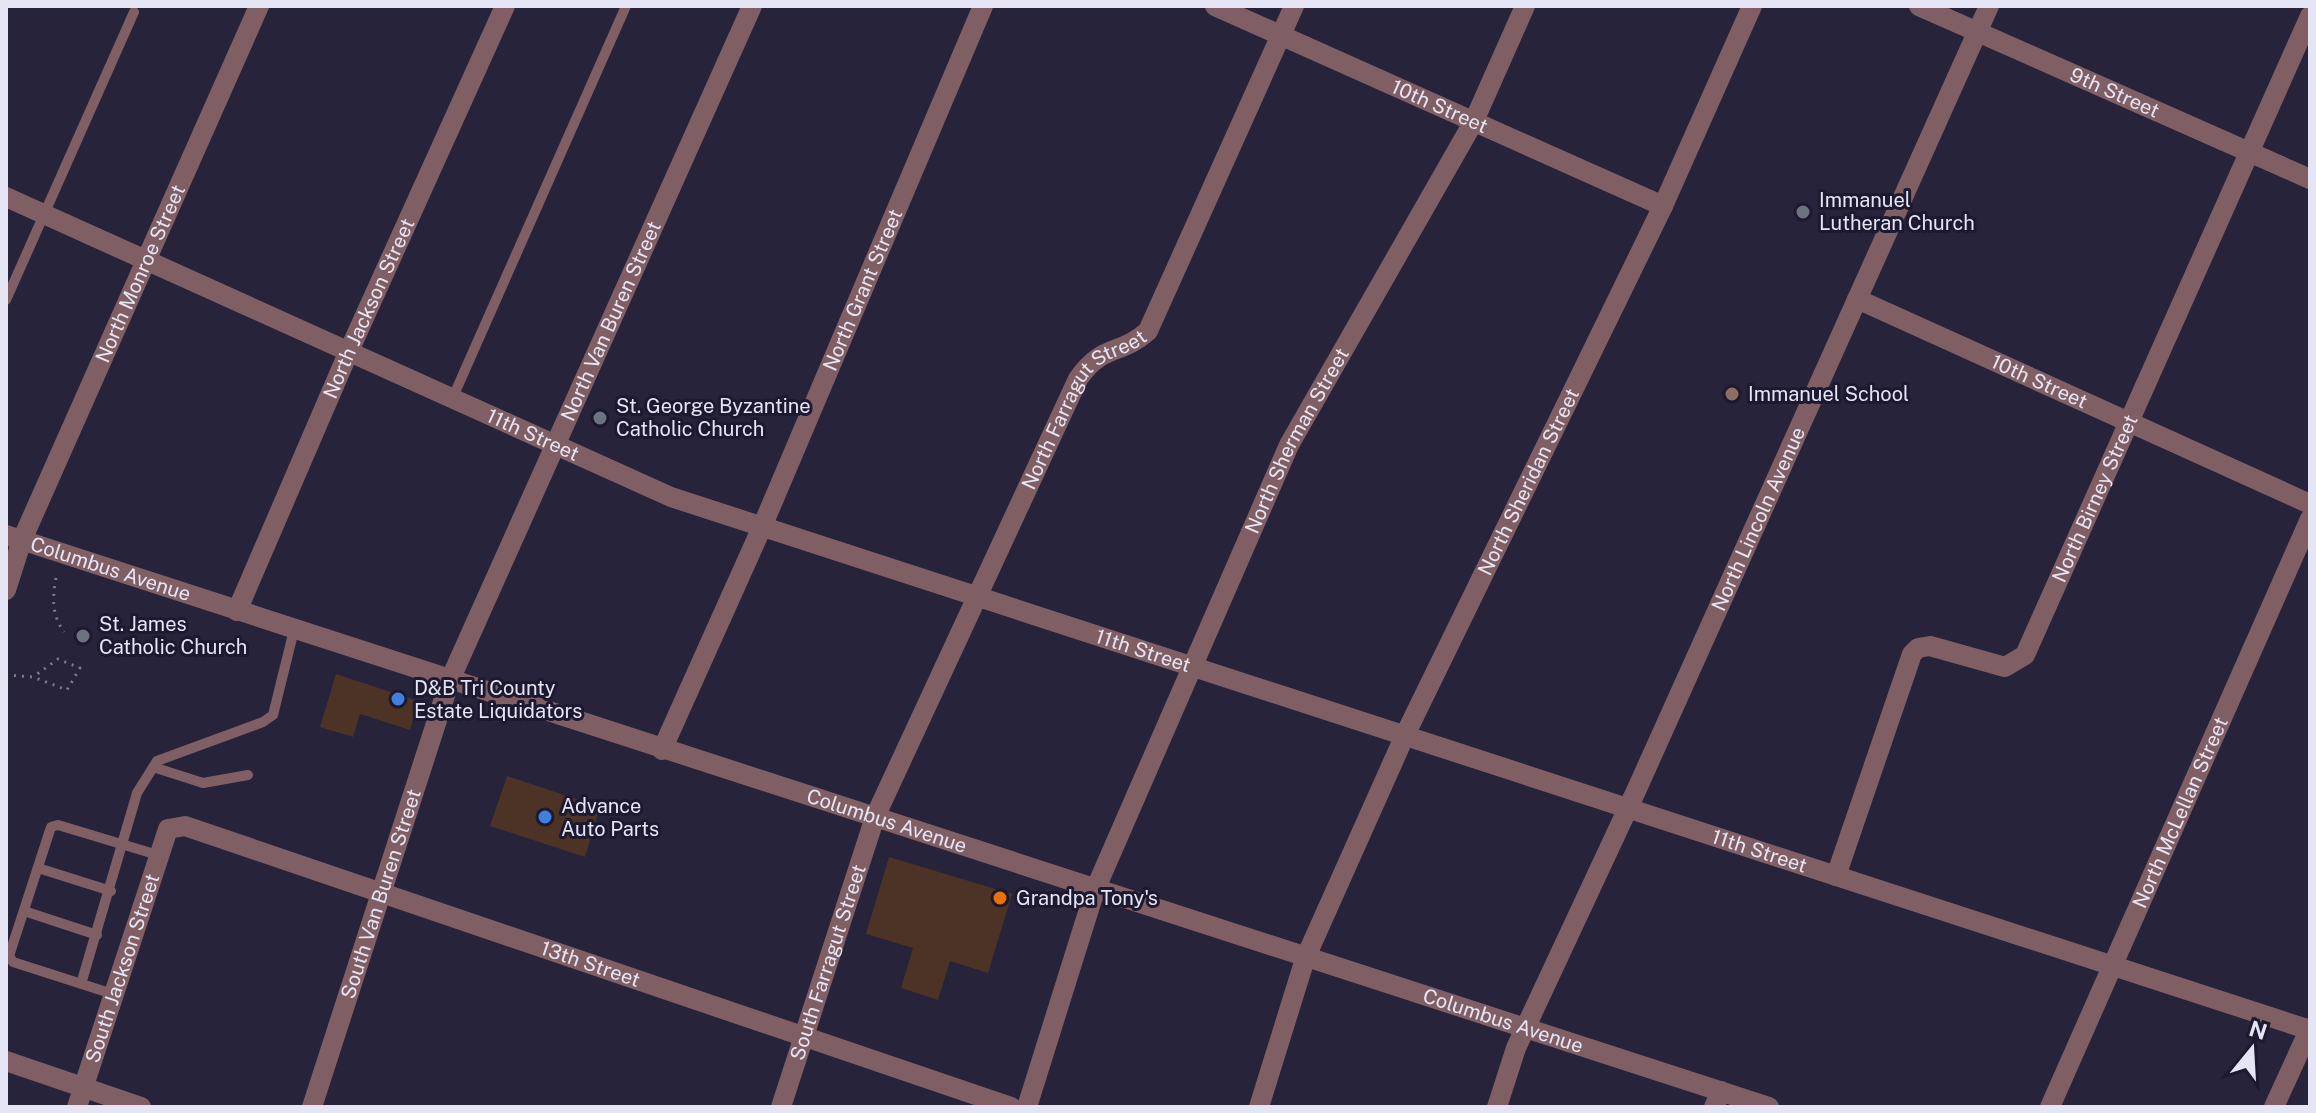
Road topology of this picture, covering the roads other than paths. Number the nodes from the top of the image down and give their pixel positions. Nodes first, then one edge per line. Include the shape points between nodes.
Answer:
1 (259, 6) edge
2 (505, 6) edge
3 (626, 6) edge
4 (752, 6) edge
5 (983, 6) edge
6 (1215, 6) edge
7 (1294, 6) edge
8 (1525, 6) edge
9 (1752, 6) edge
10 (1919, 6) edge
11 (1989, 6) edge
12 (134, 12) dead end
13 (2310, 16) edge
14 (1978, 32) junction
15 (1281, 36) junction
16 (1474, 121) junction
17 (2249, 151) junction
18 (2310, 179) edge
19 (6, 197) edge
20 (1663, 206) junction
21 (43, 214) junction
22 (145, 261) junction
23 (1857, 299) junction
24 (6, 300) edge
25 (349, 351) junction
26 (453, 397) junction
27 (2128, 419) junction
28 (554, 444) junction
29 (2310, 504) edge
30 (2310, 519) edge
31 (762, 527) junction
32 (14, 538) edge
33 (6, 590) edge
34 (976, 597) junction
35 (237, 611) junction
36 (294, 630) junction
37 (1191, 666) junction
38 (450, 680) junction
39 (1405, 735) junction
40 (662, 750) junction
41 (153, 767) junction
42 (248, 775) dead end
43 (1628, 809) junction
44 (875, 817) junction
45 (168, 829) joint
46 (121, 844) junction
47 (161, 856) junction
48 (38, 868) junction
49 (1836, 876) junction
50 (1095, 890) junction
51 (111, 891) junction
52 (380, 891) junction
53 (24, 911) junction
54 (97, 935) junction
55 (1305, 959) junction
56 (2113, 965) junction
57 (81, 984) junction
58 (116, 995) junction
59 (2310, 1029) edge
60 (1528, 1030) junction
61 (803, 1038) junction
62 (6, 1061) edge
63 (81, 1097) edge
64 (1718, 1099) edge
65 (141, 1107) edge
66 (312, 1107) edge
67 (781, 1107) edge
68 (1011, 1107) edge
69 (1027, 1107) edge
70 (1259, 1107) edge
71 (1497, 1107) edge
72 (1769, 1107) edge
73 (2050, 1107) edge
74 (2274, 1107) edge

1 - 22 street, North Monroe Street
2 - 25 street, North Jackson Street
3 - 26 lane
4 - 28 street, North Van Buren Street
5 - 31 street, North Grant Street
6 - 15 street, 10th Street
7 - 15 street, North Farragut Street
8 - 16 street, North Sherman Street
9 - 20 street, North Sheridan Street
10 - 14 street, 9th Street
11 - 14 street, North Lincoln Avenue
12 - 21 lane
13 - 17 street, North Birney Street
14 - 17 street, 9th Street
14 - 23 street, North Lincoln Avenue
15 - 16 street, 10th Street
15 - 34 street, North Farragut Street via 1148,331 1134,343 1099,354 1078,379
16 - 20 street, 10th Street
16 - 37 street, North Sherman Street via 1289,445
17 - 18 street, 9th Street
17 - 27 street, North Birney Street
19 - 21 street, 11th Street
20 - 39 street, North Sheridan Street
21 - 22 street, 11th Street
21 - 24 lane
22 - 25 street, 11th Street
22 - 32 street, North Monroe Street
23 - 27 street, 10th Street
23 - 43 street, North Lincoln Avenue
25 - 26 street, 11th Street
25 - 35 street, North Jackson Street
26 - 28 street, 11th Street
27 - 29 street, 10th Street
27 - 49 street, North Birney Street via 2025,655 2005,667 1930,646 1912,654
28 - 31 street, 11th Street via 671,497
28 - 38 street, North Van Buren Street
30 - 56 street, North McLellan Street
31 - 34 street, 11th Street
31 - 40 street, North Grant Street
32 - 33 street, North Monroe Street
32 - 35 street, Columbus Avenue
34 - 37 street, 11th Street
34 - 44 street, North Farragut Street
35 - 36 street, Columbus Avenue
36 - 38 street, Columbus Avenue
36 - 41 lane via 273,715
37 - 39 street, 11th Street
37 - 50 street, North Sherman Street
38 - 40 street, Columbus Avenue
38 - 52 street, South Van Buren Street
39 - 43 street, 11th Street
39 - 55 street, North Sheridan Street
40 - 44 street, Columbus Avenue
41 - 42 lane via 203,783
41 - 46 lane via 137,793
43 - 49 street, 11th Street
43 - 60 street, North Lincoln Avenue
44 - 50 street, Columbus Avenue
44 - 61 street, South Farragut Street
45 - 47 street, South Jackson Street
45 - 52 street, 13th Street via 185,826
46 - 47 lane
46 - 48 lane via 51,827
46 - 51 lane
47 - 58 street, South Jackson Street
48 - 51 lane
48 - 53 lane
49 - 56 street, 11th Street
50 - 55 street, Columbus Avenue
50 - 69 street, North Sherman Street
51 - 54 lane
52 - 61 street, 13th Street
52 - 66 street, South Van Buren Street
53 - 54 lane
53 - 57 lane via 9,956 13,962
54 - 57 lane
55 - 60 street, Columbus Avenue
55 - 70 street, North Sheridan Street
56 - 59 street, 11th Street
56 - 73 street, North McLellan Street
57 - 58 lane
58 - 63 street, South Jackson Street
59 - 74 street
60 - 64 street, Columbus Avenue
60 - 71 street, North Lincoln Avenue via 1516,1048
61 - 67 street, South Farragut Street
61 - 68 street, 13th Street
62 - 63 street
63 - 65 street
64 - 72 street, Columbus Avenue

